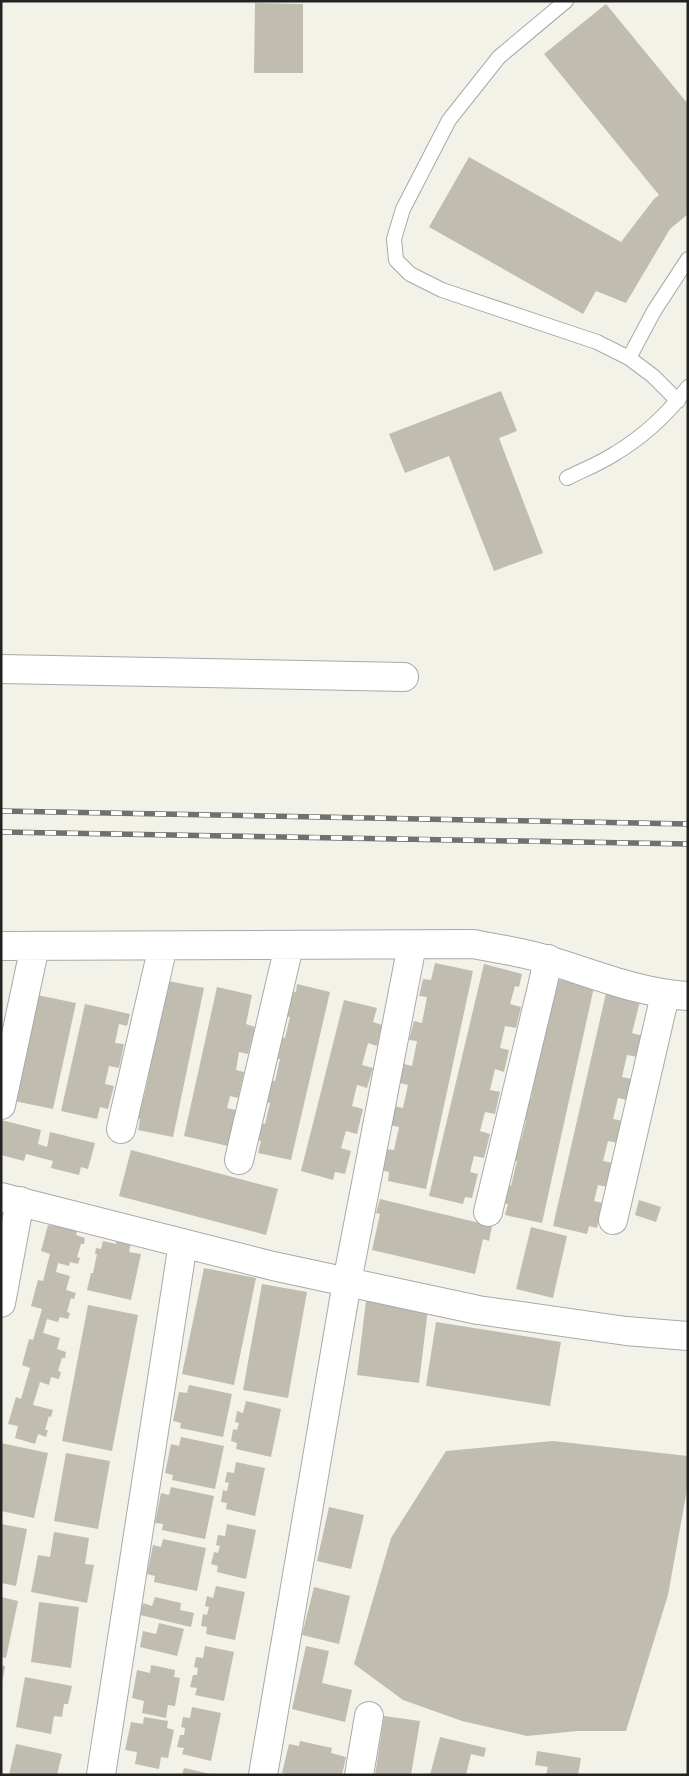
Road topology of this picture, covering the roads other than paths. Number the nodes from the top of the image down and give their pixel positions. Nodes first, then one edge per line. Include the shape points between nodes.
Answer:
1 (566, 1) edge
2 (688, 259) edge
3 (629, 358) junction
4 (688, 387) edge
5 (678, 401) junction
6 (567, 478) dead end
7 (1, 669) edge
8 (404, 677) dead end
9 (412, 944) junction
10 (1, 946) edge
11 (35, 946) junction
12 (163, 946) junction
13 (289, 946) junction
14 (548, 960) junction
15 (676, 996) edge
16 (1, 1105) edge
17 (121, 1129) dead end
18 (239, 1160) dead end
19 (11, 1199) edge
20 (488, 1212) dead end
21 (613, 1220) dead end
22 (182, 1243) junction
23 (347, 1282) junction
24 (1, 1303) edge
25 (688, 1336) edge
26 (369, 1716) dead end
27 (101, 1775) edge
28 (263, 1775) edge
29 (359, 1775) edge

1 - 3 lane via 499,57 449,120 403,209 394,239 396,260 410,274 442,290 597,342
2 - 3 lane via 654,311
3 - 5 lane
4 - 5 lane
5 - 6 lane via 646,433 615,454
7 - 8 street
9 - 13 street
9 - 14 street via 473,944
9 - 23 street
10 - 11 street
11 - 12 street
11 - 16 street
12 - 13 street
12 - 17 street
13 - 18 street
14 - 15 street via 613,982
14 - 20 street
15 - 21 street
19 - 22 street
19 - 24 street
22 - 23 street
22 - 27 street
23 - 25 street via 478,1310
23 - 28 street
26 - 29 street

